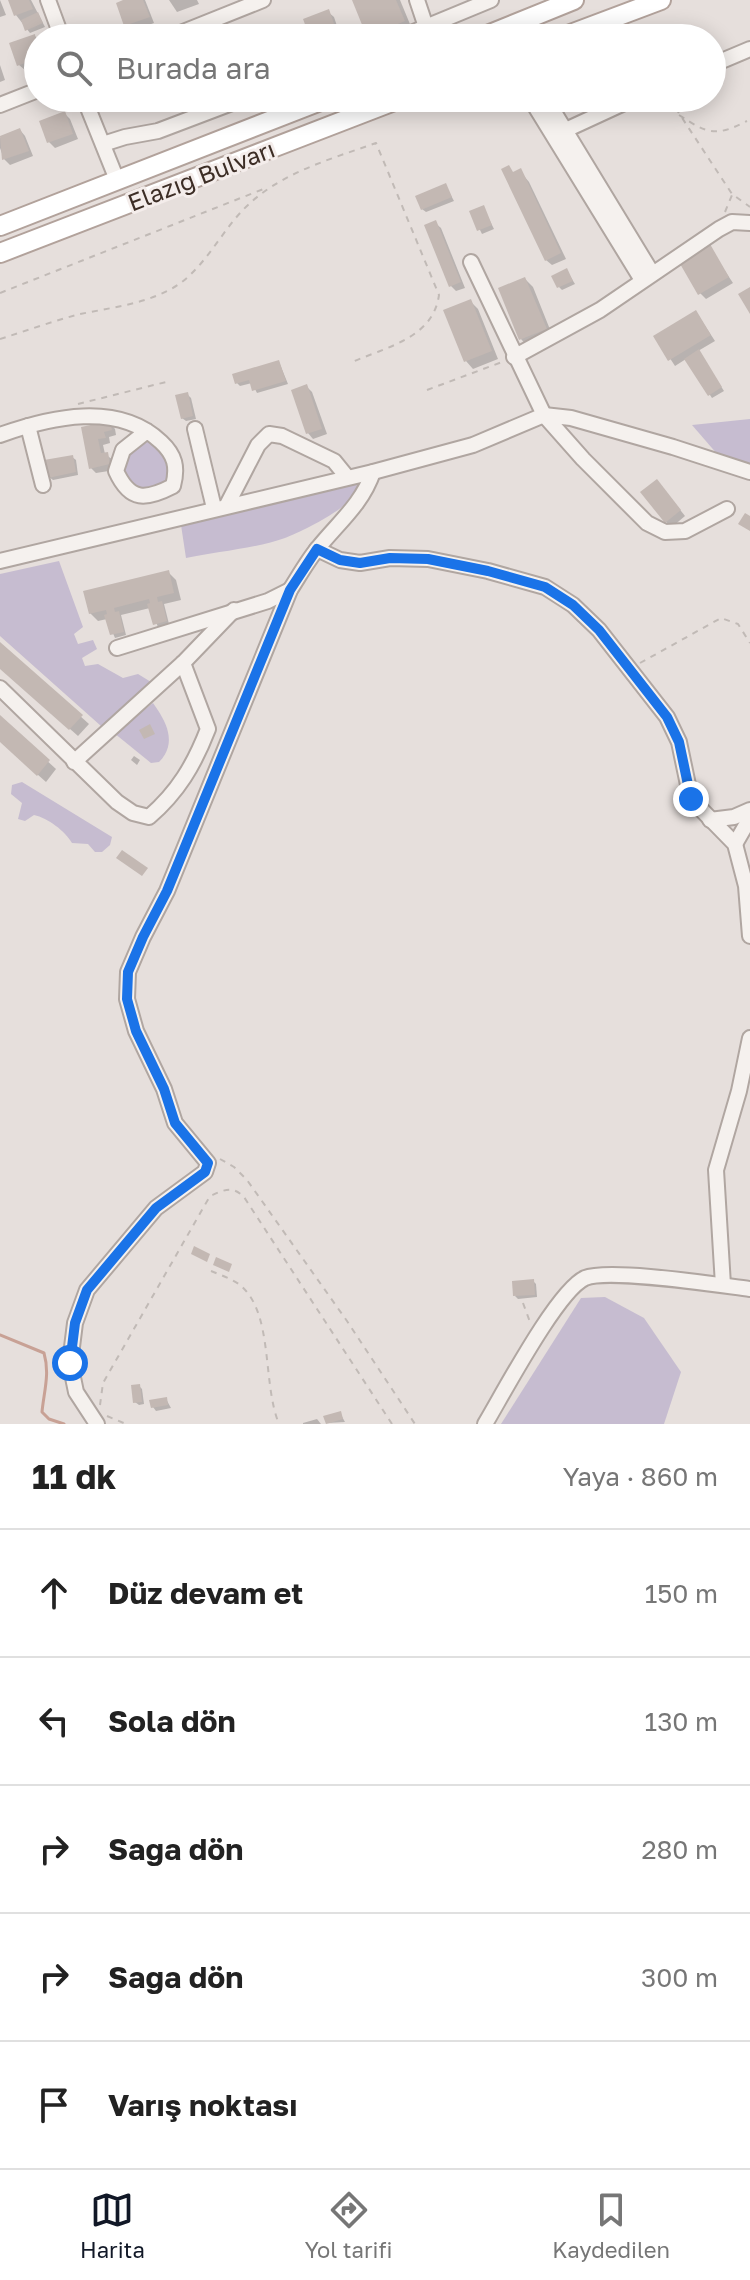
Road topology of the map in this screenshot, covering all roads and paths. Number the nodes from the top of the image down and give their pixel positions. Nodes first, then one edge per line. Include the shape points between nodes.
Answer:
1 (48, 0) edge
2 (263, 0) edge
3 (417, 0) edge
4 (491, 0) edge
5 (574, 0) edge
6 (661, 0) edge
7 (57, 24) edge
8 (203, 24) edge
9 (425, 24) edge
10 (433, 24) edge
11 (515, 24) edge
12 (597, 24) edge
13 (750, 49) edge
14 (726, 59) edge
15 (24, 96) edge
16 (0, 105) edge
17 (90, 112) edge
18 (208, 112) edge
19 (292, 112) edge
20 (366, 112) edge
21 (605, 112) edge
22 (676, 112) edge
23 (678, 115) junction
24 (747, 121) dead end
25 (103, 144) junction
26 (117, 180) junction
27 (271, 186) junction
28 (750, 207) edge
29 (750, 223) edge
30 (0, 226) edge
31 (0, 253) edge
32 (471, 262) dead end
33 (647, 276) junction
34 (0, 293) edge
35 (0, 339) edge
36 (514, 357) junction
37 (352, 362) dead end
38 (166, 382) dead end
39 (427, 390) dead end
40 (66, 406) dead end
41 (544, 415) junction
42 (28, 426) junction
43 (195, 429) dead end
44 (147, 431) junction
45 (0, 435) edge
46 (373, 472) junction
47 (750, 472) edge
48 (347, 477) junction
49 (43, 485) dead end
50 (221, 507) junction
51 (727, 509) dead end
52 (317, 549) junction
53 (0, 561) edge
54 (290, 590) junction
55 (234, 610) junction
56 (750, 643) edge
57 (117, 648) dead end
58 (183, 663) junction
59 (629, 669) junction
60 (0, 688) edge
61 (74, 762) junction
62 (750, 810) edge
63 (750, 818) edge
64 (710, 820) junction
65 (735, 844) junction
66 (750, 936) edge
67 (750, 1038) edge
68 (203, 1154) junction
69 (211, 1271) dead end
70 (723, 1285) junction
71 (750, 1289) edge
72 (523, 1303) dead end
73 (535, 1339) junction
74 (97, 1424) edge
75 (126, 1424) edge
76 (279, 1424) edge
77 (392, 1424) edge
78 (415, 1424) edge
79 (485, 1424) edge

1 - 7 lane
2 - 8 lane
3 - 9 lane
4 - 10 lane
5 - 11 main road
6 - 12 main road
13 - 14 lane
15 - 16 lane
17 - 25 lane
18 - 25 lane
19 - 26 main road, Elazığ Bulvarı
20 - 31 main road, Elazığ Bulvarı
21 - 33 lane via 559,133
22 - 23 path
23 - 24 path via 711,133
23 - 28 path via 732,194
25 - 26 lane
26 - 30 main road, Elazığ Bulvarı
27 - 34 path
27 - 35 path via 173,288
27 - 37 path via 311,165 376,143 439,295 431,321 414,336
29 - 33 lane via 732,222
32 - 36 lane
33 - 36 lane via 600,310
36 - 39 path
36 - 41 lane
38 - 40 path
41 - 46 lane via 473,445
41 - 47 lane via 571,418
41 - 51 lane via 647,523 665,532 685,531
42 - 44 lane via 56,418 115,417
42 - 45 lane
42 - 49 lane
43 - 50 lane
44 - 44 lane via 173,452 177,473 173,486 154,496 136,496 116,471 123,450
46 - 48 lane
46 - 52 lane via 356,507
48 - 50 lane
48 - 50 lane via 334,461 269,434
50 - 53 lane
52 - 54 lane
52 - 59 lane via 360,563 428,559 545,587 599,630
54 - 55 lane
54 - 68 lane via 167,891 128,972 127,999 136,1031 175,1123
55 - 57 lane
55 - 58 lane
56 - 59 path via 738,624 721,618
58 - 61 lane
58 - 61 lane via 208,729 194,764 171,798 149,817 133,813
59 - 64 lane via 667,717 679,742 691,799
60 - 61 lane
62 - 64 lane
63 - 65 lane
64 - 65 lane
65 - 66 lane via 746,886
67 - 70 lane via 716,1170
68 - 74 lane via 205,1172 156,1208 87,1290 75,1323 70,1363 76,1392
68 - 78 path via 234,1167 247,1180
69 - 76 path via 237,1283 257,1309
70 - 71 lane
70 - 73 lane via 611,1274 584,1279
72 - 73 path
73 - 79 lane
75 - 77 path via 100,1409 103,1383 210,1196 227,1188 244,1197

